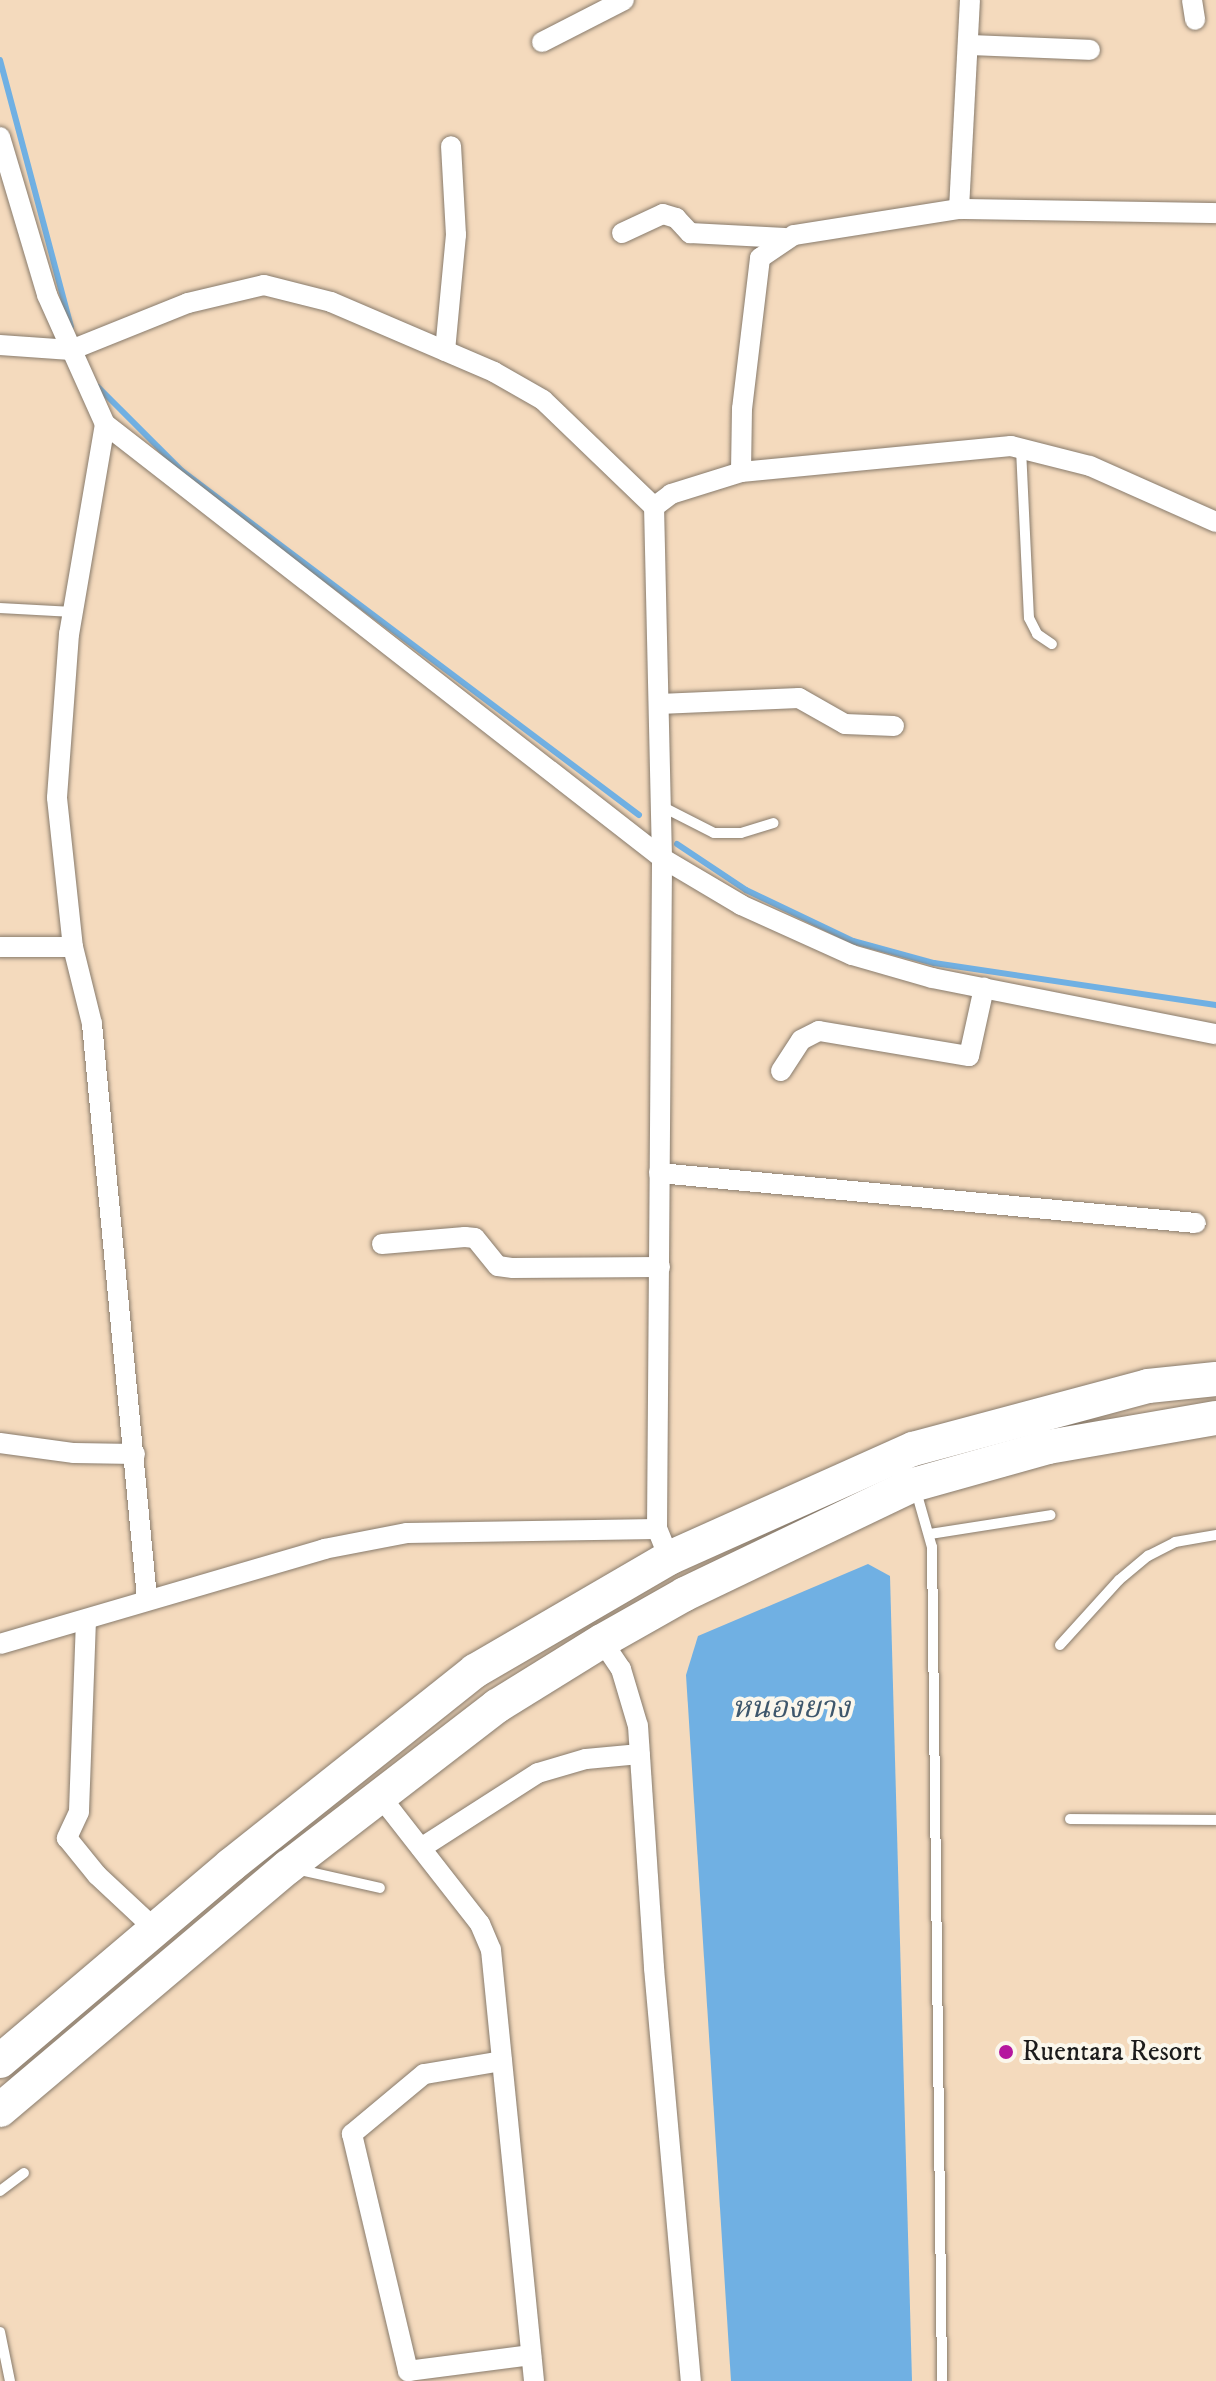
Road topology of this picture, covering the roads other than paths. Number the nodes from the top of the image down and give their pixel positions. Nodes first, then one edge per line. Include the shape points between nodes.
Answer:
1 (624, 0) edge
2 (970, 0) edge
3 (542, 42) dead end
4 (968, 45) junction
5 (1090, 50) dead end
6 (0, 137) edge
7 (451, 146) dead end
8 (959, 209) junction
9 (1216, 213) edge
10 (622, 233) dead end
11 (785, 238) junction
12 (0, 345) edge
13 (71, 350) junction
14 (445, 351) junction
15 (105, 424) junction
16 (1021, 449) junction
17 (741, 472) junction
18 (654, 507) junction
19 (1216, 522) edge
20 (0, 608) edge
21 (73, 612) junction
22 (1052, 644) dead end
23 (659, 704) junction
24 (894, 726) dead end
25 (661, 806) junction
26 (773, 823) dead end
27 (662, 858) junction
28 (0, 947) edge
29 (73, 947) junction
30 (984, 988) junction
31 (1216, 1034) edge
32 (781, 1071) dead end
33 (659, 1173) junction
34 (1196, 1223) dead end
35 (382, 1244) dead end
36 (660, 1267) junction
37 (1216, 1379) edge
38 (1216, 1418) edge
39 (0, 1443) edge
40 (135, 1454) junction
41 (913, 1485) junction
42 (1051, 1515) dead end
43 (930, 1534) junction
44 (1216, 1535) edge
45 (663, 1544) junction
46 (147, 1598) junction
47 (86, 1620) junction
48 (602, 1641) junction
49 (0, 1644) edge
50 (1060, 1645) dead end
51 (640, 1754) junction
52 (380, 1796) junction
53 (1070, 1819) dead end
54 (1216, 1820) edge
55 (421, 1848) junction
56 (231, 1865) junction
57 (288, 1867) junction
58 (380, 1888) dead end
59 (256, 1895) junction
60 (155, 1929) junction
61 (0, 2061) edge
62 (502, 2061) junction
63 (0, 2110) edge
64 (24, 2173) dead end
65 (0, 2191) edge
66 (0, 2332) edge
67 (531, 2355) junction
68 (10, 2381) edge
69 (534, 2381) edge
70 (691, 2381) edge
71 (942, 2381) edge

1 - 3 street
2 - 4 street
4 - 5 street
4 - 8 street
6 - 13 street via 47,295
7 - 14 street via 456,235
8 - 9 street
8 - 11 street
10 - 11 street via 663,214 676,218 690,233
11 - 17 street via 760,258 742,409
12 - 13 street
13 - 14 street via 188,303 264,285 331,302
13 - 15 street
14 - 18 street via 543,400
15 - 21 street
15 - 27 street
16 - 17 street
16 - 19 street via 1090,466
16 - 22 lane via 1029,618 1037,634
17 - 18 street via 671,494
18 - 23 street
20 - 21 lane
21 - 29 street via 57,798
23 - 24 street via 799,698 838,722
23 - 25 street
25 - 26 lane via 714,833 741,833
25 - 27 street
27 - 30 street via 741,905 852,955
27 - 33 street
28 - 29 street
29 - 40 street via 92,1024
30 - 31 street
30 - 32 street via 969,1056 819,1031 801,1040
33 - 34 street
33 - 36 street
35 - 36 street via 465,1237 475,1238 498,1266
36 - 45 street
37 - 45 main road via 1148,1386 913,1449
38 - 41 main road via 1048,1447
39 - 40 street
40 - 46 street
41 - 43 lane
41 - 48 main road via 685,1594
42 - 43 lane
43 - 71 lane
44 - 50 lane via 1175,1542 1148,1556
45 - 46 street via 407,1533 324,1549
45 - 56 main road via 475,1671
46 - 47 street
47 - 49 street
47 - 60 street via 79,1812 67,1838 97,1875
48 - 51 street via 621,1669 638,1726
48 - 52 main road via 497,1706
51 - 55 street via 586,1759 538,1773
51 - 70 street
52 - 55 street
52 - 57 main road
53 - 54 lane
55 - 62 street via 480,1924 491,1950
56 - 59 main road
56 - 60 main road
57 - 58 lane
57 - 59 main road
59 - 63 main road
60 - 61 main road
62 - 67 street
62 - 67 street via 424,2074 352,2134 408,2371
64 - 65 lane
66 - 68 lane
67 - 69 street

